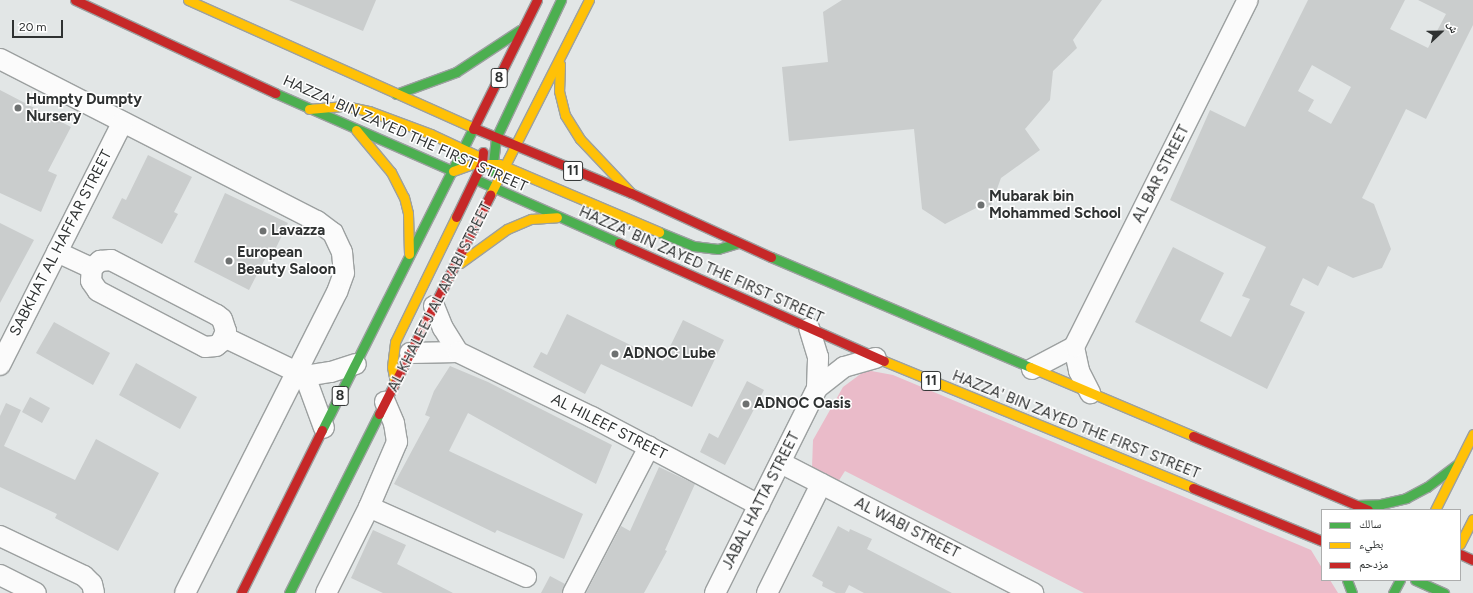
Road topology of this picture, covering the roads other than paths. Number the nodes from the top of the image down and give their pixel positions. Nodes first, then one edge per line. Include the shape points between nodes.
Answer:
1 (75, 0) edge
2 (188, 0) edge
3 (537, 0) edge
4 (561, 0) edge
5 (589, 0) edge
6 (1248, 0) edge
7 (522, 28) junction
8 (0, 59) edge
9 (560, 60) junction
10 (396, 94) junction
11 (309, 109) junction
12 (123, 122) junction
13 (474, 128) junction
14 (356, 130) junction
15 (496, 138) junction
16 (516, 147) junction
17 (464, 149) junction
18 (487, 161) junction
19 (506, 166) junction
20 (453, 171) junction
21 (474, 179) junction
22 (496, 188) junction
23 (631, 193) junction
24 (557, 217) junction
25 (738, 243) junction
26 (57, 252) junction
27 (409, 259) junction
28 (92, 268) junction
29 (454, 268) junction
30 (434, 306) junction
31 (809, 328) junction
32 (224, 337) junction
33 (1074, 347) junction
34 (458, 352) junction
35 (410, 353) junction
36 (876, 358) junction
37 (356, 364) junction
38 (0, 365) edge
39 (1032, 368) junction
40 (301, 374) junction
41 (395, 382) junction
42 (817, 388) junction
43 (1090, 392) junction
44 (386, 402) junction
45 (324, 428) junction
46 (1473, 434) edge
47 (649, 447) junction
48 (781, 463) junction
49 (1458, 464) junction
50 (821, 484) junction
51 (759, 505) junction
52 (1358, 505) junction
53 (369, 507) junction
54 (1366, 509) edge
55 (1436, 509) edge
56 (1473, 519) edge
57 (0, 536) edge
58 (1310, 536) junction
59 (1321, 541) edge
60 (1461, 542) edge
61 (1321, 547) edge
62 (1461, 554) edge
63 (1473, 560) edge
64 (0, 575) edge
65 (526, 577) dead end
66 (1348, 581) edge
67 (1399, 581) edge
68 (1417, 581) edge
69 (1441, 581) edge
70 (1438, 592) edge
71 (36, 593) edge
72 (94, 593) edge
73 (185, 593) edge
74 (240, 593) edge
75 (289, 593) edge
76 (326, 593) edge
77 (573, 593) edge
78 (715, 593) edge
79 (767, 593) edge
80 (1033, 593) edge
81 (1352, 593) edge
82 (1393, 593) edge

1 - 11 main road, HAZZA' BIN ZAYED THE FIRST STREET / 11
2 - 10 main road, 11
3 - 7 main road, 8
4 - 15 main road
5 - 9 main road, AL KHALEEJ AL ARABI STREET
6 - 33 street, AL BAR STREET
7 - 10 main road via 490,52 456,72
7 - 13 main road, 8
8 - 12 street
9 - 16 main road, AL KHALEEJ AL ARABI STREET
9 - 23 main road via 559,91 565,115 584,145
10 - 13 main road, 11
11 - 14 main road, HAZZA' BIN ZAYED THE FIRST STREET / 11
11 - 17 main road via 330,105 364,109
12 - 26 street, SABKHAT AL HAFFAR STREET
12 - 40 street via 317,220 332,234 342,252 342,283
13 - 15 main road, 11
13 - 17 main road, 8
13 - 18 main road
14 - 20 main road, HAZZA' BIN ZAYED THE FIRST STREET / 11
14 - 27 main road via 391,172 404,197 410,228
15 - 16 main road, 11
15 - 18 main road
16 - 18 main road via 501,157
16 - 19 main road, AL KHALEEJ AL ARABI STREET
16 - 23 main road, 11
17 - 18 main road
17 - 20 main road, 8
18 - 19 main road
18 - 20 main road
18 - 21 main road
18 - 22 main road
19 - 22 main road, AL KHALEEJ AL ARABI STREET
19 - 25 main road via 693,246 718,249
20 - 21 main road, HAZZA' BIN ZAYED THE FIRST STREET / 11
20 - 27 main road, 8
21 - 22 main road, HAZZA' BIN ZAYED THE FIRST STREET / 11
21 - 41 main road via 395,342 392,367
22 - 24 main road, HAZZA' BIN ZAYED THE FIRST STREET / 11
22 - 29 main road, AL KHALEEJ AL ARABI STREET
23 - 25 main road, 11
24 - 29 main road via 531,220 508,229
24 - 31 main road, HAZZA' BIN ZAYED THE FIRST STREET / 11
25 - 39 main road, 11
26 - 28 street
26 - 38 street, SABKHAT AL HAFFAR STREET
27 - 37 main road, 8
28 - 32 street via 100,261 117,262 218,315 225,325
28 - 32 street via 91,281 98,291 204,347 216,346
29 - 30 main road, AL KHALEEJ AL ARABI STREET
30 - 34 street, AL HILEEF STREET via 442,328
30 - 35 main road, AL KHALEEJ AL ARABI STREET
31 - 36 main road, HAZZA' BIN ZAYED THE FIRST STREET / 11
31 - 42 street, JABAL HATTA STREET via 818,357
32 - 40 street
33 - 39 street
33 - 43 street via 1080,371
34 - 35 street, AL HILEEF STREET
34 - 47 street, AL HILEEF STREET
35 - 41 main road, AL KHALEEJ AL ARABI STREET
36 - 42 street, JABAL HATTA STREET via 844,367
36 - 58 main road, HAZZA' BIN ZAYED THE FIRST STREET / 11
37 - 40 street via 331,372
37 - 45 main road, 8
39 - 43 main road, 11
40 - 45 street
40 - 73 street
41 - 44 main road, AL KHALEEJ AL ARABI STREET
42 - 48 street, JABAL HATTA STREET
43 - 52 main road, 11
44 - 53 street via 394,423 397,442
44 - 75 main road, AL KHALEEJ AL ARABI STREET
45 - 74 main road, 8
46 - 49 main road
47 - 51 street, AL HILEEF STREET
47 - 77 street
48 - 50 street, AL WABI STREET
48 - 51 street, JABAL HATTA STREET
49 - 52 main road via 1427,487 1406,498 1381,504
49 - 55 main road
50 - 79 street
50 - 80 street, AL WABI STREET
51 - 78 street, JABAL HATTA STREET
52 - 54 main road, 11
53 - 65 street
53 - 76 street
56 - 60 main road
57 - 72 street via 84,576 92,584
58 - 59 main road, HAZZA' BIN ZAYED THE FIRST STREET / 11
58 - 61 main road
62 - 63 main road
64 - 71 street
66 - 81 main road
67 - 82 main road
68 - 70 main road
69 - 70 main road

